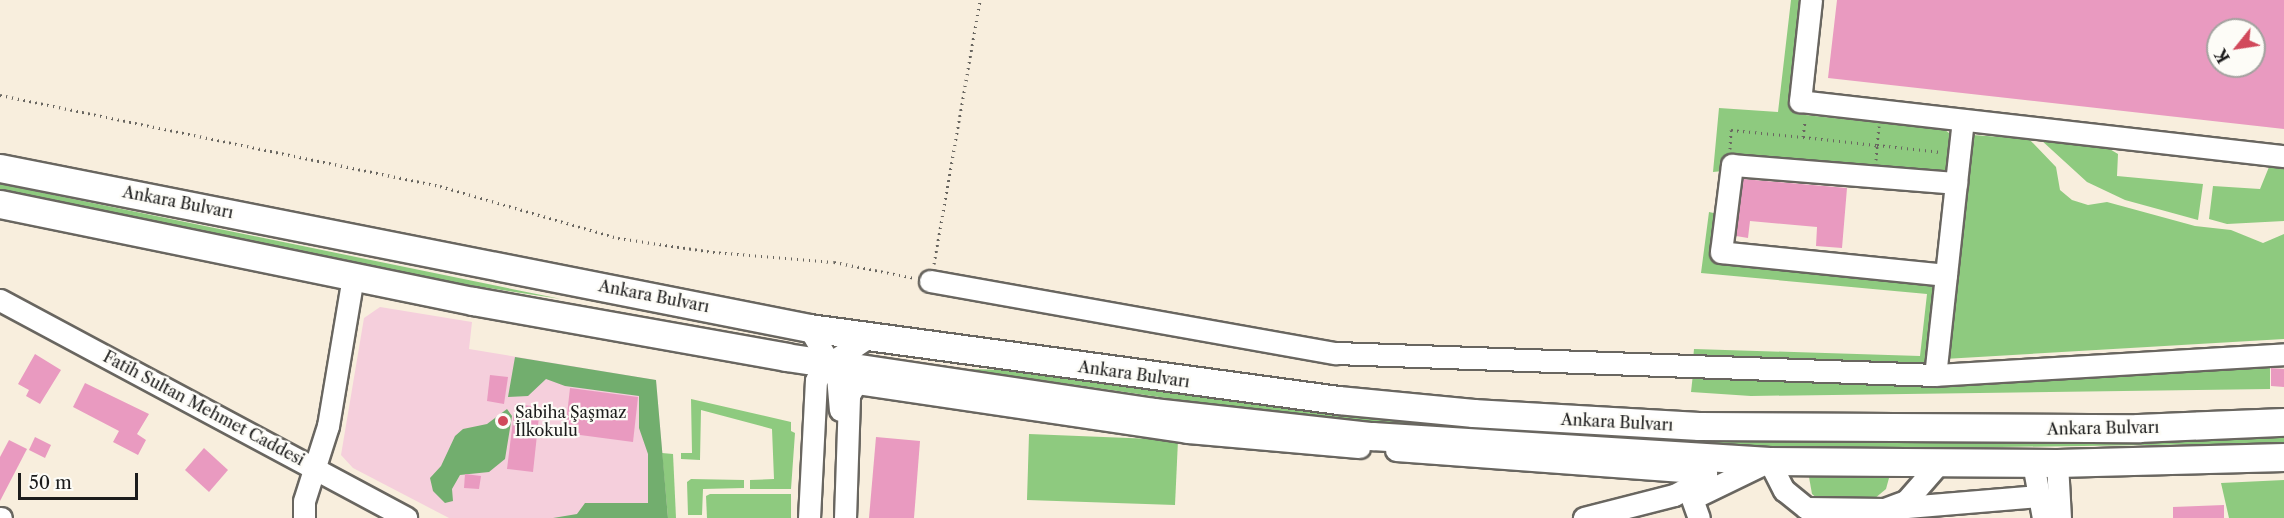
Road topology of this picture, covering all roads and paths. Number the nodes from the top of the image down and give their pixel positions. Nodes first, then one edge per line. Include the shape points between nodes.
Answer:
1 (980, 0) edge
2 (1811, 0) edge
3 (0, 95) edge
4 (1807, 102) junction
5 (1881, 110) junction
6 (1963, 120) junction
7 (1803, 137) junction
8 (1877, 145) junction
9 (1959, 154) junction
10 (2284, 156) edge
11 (1732, 165) junction
12 (0, 168) edge
13 (1874, 177) junction
14 (1956, 183) junction
15 (0, 204) edge
16 (1946, 275) junction
17 (353, 276) junction
18 (930, 281) junction
19 (0, 300) edge
20 (809, 328) junction
21 (870, 336) junction
22 (2284, 354) edge
23 (831, 363) junction
24 (1935, 375) junction
25 (2284, 422) edge
26 (2284, 457) edge
27 (1769, 461) junction
28 (1940, 462) junction
29 (2045, 463) junction
30 (316, 468) junction
31 (1695, 508) edge
32 (1884, 509) junction
33 (2041, 513) edge
34 (304, 518) edge
35 (406, 518) edge
36 (809, 518) edge
37 (835, 518) edge
38 (845, 518) edge
39 (1584, 518) edge
40 (1635, 518) edge

1 - 18 path
2 - 4 street via 1800,101
3 - 18 path via 440,186 618,238 713,252 834,262
4 - 5 street
4 - 7 path
5 - 6 street
5 - 8 path
6 - 9 street
6 - 10 street
7 - 8 path
7 - 11 path via 1731,130
8 - 9 path
8 - 13 path
9 - 14 street
11 - 13 street
11 - 16 street via 1721,252
12 - 20 main road, Ankara Bulvarı
13 - 14 street
14 - 16 street
15 - 17 main road, Ankara Bulvarı
16 - 24 street
17 - 23 main road, Ankara Bulvarı
17 - 30 street via 328,426
18 - 24 street via 1336,353
19 - 30 street, Fatih Sultan Mehmet Caddesi
20 - 21 main road, Ankara Bulvarı
20 - 23 street
21 - 23 street
21 - 25 main road, Ankara Bulvarı via 1248,390 1473,413 1611,422 1844,429 2138,428
22 - 24 street
23 - 27 main road, Ankara Bulvarı via 1154,412 1372,436
23 - 36 street via 820,375 815,389
23 - 37 street via 840,404
26 - 29 main road, Ankara Bulvarı
27 - 28 main road, Ankara Bulvarı
27 - 31 street
27 - 32 street via 1784,490 1806,508
28 - 29 main road, Ankara Bulvarı
28 - 32 street via 1906,501
29 - 33 street
29 - 33 street
30 - 34 street via 304,501
30 - 35 street, Fatih Sultan Mehmet Caddesi
31 - 40 street
32 - 33 street
38 - 39 street via 849,395 856,383 1187,432 1706,473 1706,478 1674,495

